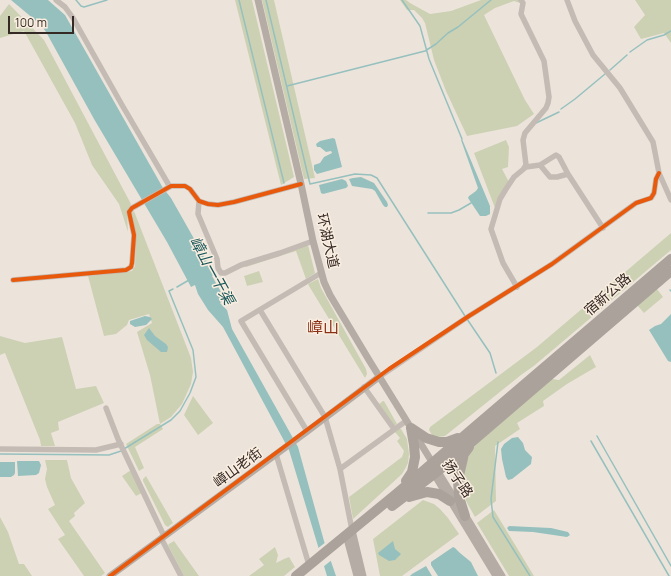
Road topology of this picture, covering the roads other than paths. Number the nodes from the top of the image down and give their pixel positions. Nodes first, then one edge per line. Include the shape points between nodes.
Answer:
1 (56, 0) edge
2 (258, 0) edge
3 (521, 0) edge
4 (567, 0) edge
5 (540, 165) junction
6 (524, 168) junction
7 (659, 173) junction
8 (568, 174) junction
9 (301, 184) junction
10 (169, 188) junction
11 (671, 200) edge
12 (199, 201) junction
13 (603, 228) junction
14 (313, 241) junction
15 (671, 259) edge
16 (671, 271) edge
17 (321, 273) junction
18 (13, 280) dead end
19 (517, 286) junction
20 (260, 310) junction
21 (594, 332) junction
22 (379, 376) junction
23 (364, 387) junction
24 (106, 408) dead end
25 (325, 417) junction
26 (408, 424) junction
27 (394, 429) junction
28 (306, 432) junction
29 (472, 436) junction
30 (123, 448) junction
31 (0, 450) edge
32 (278, 452) junction
33 (340, 469) junction
34 (435, 469) junction
35 (398, 497) junction
36 (450, 501) junction
37 (465, 516) junction
38 (350, 536) junction
39 (163, 537) junction
40 (309, 570) edge
41 (110, 576) edge
42 (181, 576) edge
43 (296, 576) edge
44 (357, 576) edge
45 (363, 576) edge
46 (496, 576) edge
47 (502, 576) edge

1 - 10 street via 73,18
2 - 9 main road, 环湖大道
3 - 6 street via 521,14 544,61 549,97 546,108 524,136
4 - 7 street via 592,55 620,88 653,142
5 - 6 street
5 - 8 street via 550,177 557,178
5 - 8 street via 556,155
6 - 19 street via 514,177 500,199 491,229 503,263
7 - 11 street
7 - 13 street via 651,198 636,203
8 - 13 street
9 - 12 street via 226,204
9 - 14 main road, 环湖大道
10 - 12 street via 190,188
10 - 18 street via 129,212 134,234 132,263 126,270
12 - 14 street via 198,214 221,273
13 - 19 street
14 - 17 main road, 环湖大道
15 - 21 highway, 宿新公路
16 - 21 highway, 宿新公路
17 - 20 street
17 - 22 main road, 环湖大道 via 330,296
19 - 22 street
20 - 25 street
20 - 28 street via 241,321
21 - 29 highway
22 - 23 main road, 嶂山老街
22 - 26 main road, 环湖大道
23 - 25 main road, 嶂山老街
23 - 27 street
24 - 30 street
25 - 28 main road, 嶂山老街
25 - 33 street
26 - 27 street
26 - 29 highway via 426,438 439,442
26 - 34 main road, 环湖大道
26 - 35 highway via 414,445 414,463 412,472
27 - 33 street
28 - 32 main road, 嶂山老街
29 - 34 highway
29 - 37 highway via 464,454 458,480 459,496
30 - 31 street
30 - 39 street
32 - 39 main road, 嶂山老街
32 - 40 street
33 - 38 street
34 - 35 highway
34 - 36 main road, 扬子路
34 - 37 main road, 扬子路
35 - 36 highway via 426,492 439,494
35 - 38 highway
36 - 46 main road, 扬子路
37 - 47 main road, 扬子路
38 - 40 highway
38 - 44 main road
38 - 45 main road
39 - 41 main road, 嶂山老街
39 - 42 street
40 - 43 highway

